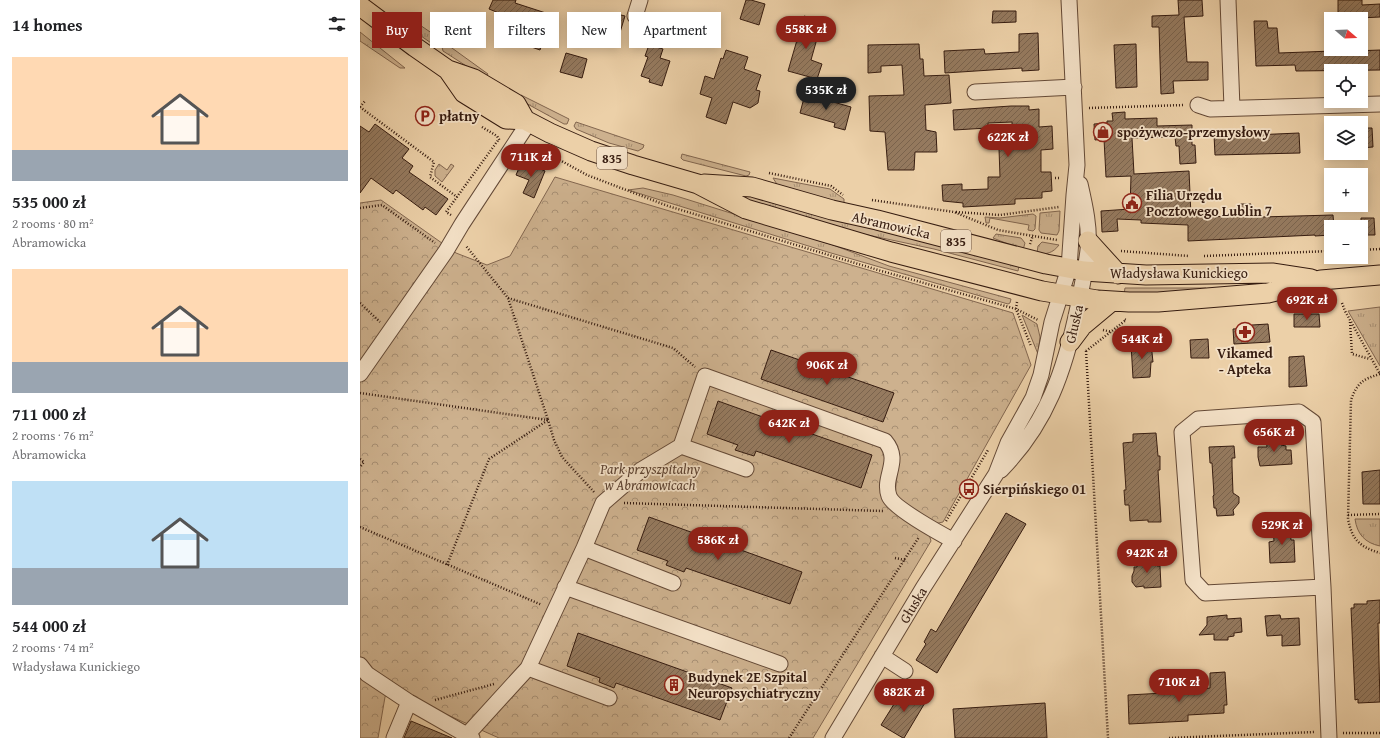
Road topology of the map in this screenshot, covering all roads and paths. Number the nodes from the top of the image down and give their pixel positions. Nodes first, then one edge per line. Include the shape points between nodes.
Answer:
1 (640, 0) edge
2 (1069, 0) edge
3 (1228, 0) edge
4 (360, 6) edge
5 (636, 12) edge
6 (1074, 87) junction
7 (975, 92) dead end
8 (365, 101) dead end
9 (1380, 104) edge
10 (1198, 105) joint
11 (360, 107) edge
12 (1074, 108) junction
13 (1232, 108) junction
14 (527, 121) junction
15 (534, 146) dead end
16 (526, 163) dead end
17 (1077, 165) junction
18 (765, 172) dead end
19 (1055, 178) dead end
20 (1062, 178) dead end
21 (698, 184) junction
22 (845, 196) dead end
23 (457, 197) dead end
24 (868, 200) dead end
25 (1061, 206) dead end
26 (360, 208) edge
27 (954, 212) junction
28 (1033, 235) dead end
29 (454, 237) junction
30 (1088, 241) junction
31 (1380, 249) edge
32 (446, 250) junction
33 (1368, 250) edge
34 (1121, 251) dead end
35 (1324, 251) edge
36 (1195, 256) dead end
37 (1203, 256) dead end
38 (1076, 270) junction
39 (1118, 274) junction
40 (1380, 275) edge
41 (1321, 280) junction
42 (1060, 294) junction
43 (1080, 297) junction
44 (508, 298) junction
45 (1112, 301) junction
46 (360, 303) edge
47 (1342, 303) dead end
48 (1016, 309) dead end
49 (1126, 320) dead end
50 (1350, 320) junction
51 (391, 331) junction
52 (1033, 348) dead end
53 (1080, 348) junction
54 (1371, 359) junction
55 (360, 374) edge
56 (1380, 374) edge
57 (705, 376) junction
58 (681, 446) junction
59 (991, 446) dead end
60 (360, 459) edge
61 (360, 467) edge
62 (746, 469) dead end
63 (996, 474) junction
64 (1380, 514) edge
65 (1348, 515) junction
66 (926, 525) junction
67 (360, 527) edge
68 (939, 533) junction
69 (954, 541) junction
70 (584, 548) junction
71 (1380, 553) edge
72 (895, 558) dead end
73 (905, 560) junction
74 (447, 564) junction
75 (673, 583) dead end
76 (1323, 587) junction
77 (565, 588) junction
78 (548, 608) dead end
79 (882, 656) junction
80 (780, 664) dead end
81 (360, 665) edge
82 (528, 668) junction
83 (906, 671) dead end
84 (500, 682) dead end
85 (608, 698) dead end
86 (409, 702) junction
87 (427, 702) dead end
88 (1329, 732) edge
89 (1380, 733) edge
90 (469, 737) edge
91 (394, 738) edge
92 (789, 738) edge
93 (833, 738) edge
94 (1108, 738) edge
95 (1169, 738) edge

1 - 5 street
2 - 6 street
3 - 13 street
4 - 14 main road, Abramowicka / 835 via 448,70 464,93 506,119
6 - 7 street
6 - 12 street
8 - 11 path
9 - 13 street
10 - 12 path
10 - 13 street via 1210,109
11 - 23 path via 434,162 430,177
12 - 17 street
14 - 21 main road, Abramowicka / 835 via 550,134 591,151
14 - 29 street
15 - 16 path
17 - 30 street via 1086,211
17 - 38 street
18 - 22 path via 832,186
19 - 20 path
21 - 38 main road, Abramowicka / 835 via 752,187 838,212
21 - 42 main road, Abramowicka / 835 via 746,209 813,230 1020,286
24 - 27 path
25 - 27 path via 1000,215
26 - 32 path via 382,205
27 - 28 path via 998,230
29 - 32 street
29 - 44 path via 465,245
30 - 38 street
30 - 39 main road
31 - 33 path
32 - 51 street
34 - 36 path
35 - 37 path
38 - 39 main road, Władysława Kunickiego / 835
38 - 42 street, Głuska
38 - 43 street, Głuska
39 - 41 main road, Władysława Kunickiego / 835 via 1272,273
40 - 41 main road, Władysława Kunickiego / 835
41 - 45 main road, Władysława Kunickiego / 835 via 1268,293 1172,302
42 - 43 main road, Władysława Kunickiego / 835
42 - 63 street, Głuska via 1033,398 1008,443
43 - 45 main road, Władysława Kunickiego / 835
43 - 53 street, Głuska
44 - 57 path via 673,348
44 - 74 path via 548,420 489,459
45 - 53 main road via 1082,326
46 - 51 path
47 - 50 path
48 - 52 path
49 - 53 path
50 - 54 path
50 - 54 path via 1352,354
51 - 55 street
53 - 63 street, Głuska via 1023,444
53 - 94 path
54 - 56 path
56 - 65 path via 1361,382 1351,400
57 - 58 street
57 - 66 street via 885,440 892,454 889,498
58 - 62 street
58 - 70 street via 642,470 603,503
59 - 68 path
60 - 61 path via 364,462
63 - 69 street, Głuska
64 - 65 path
65 - 71 path via 1354,538 1361,546
66 - 68 street
66 - 73 path
67 - 74 path
68 - 69 street
69 - 79 street, Głuska
70 - 75 street
70 - 77 street
72 - 73 path
73 - 92 path
74 - 78 path
76 - 76 street via 1206,593 1193,580 1182,432 1198,419 1299,412 1313,422
76 - 88 street
77 - 80 street
77 - 82 street
79 - 83 street
79 - 93 street, Głuska
81 - 86 street via 367,674
82 - 85 street
82 - 90 street
84 - 87 path
86 - 90 street
86 - 91 street
88 - 89 path via 1338,726 1340,732 1345,734
88 - 95 path via 1321,726 1316,732

